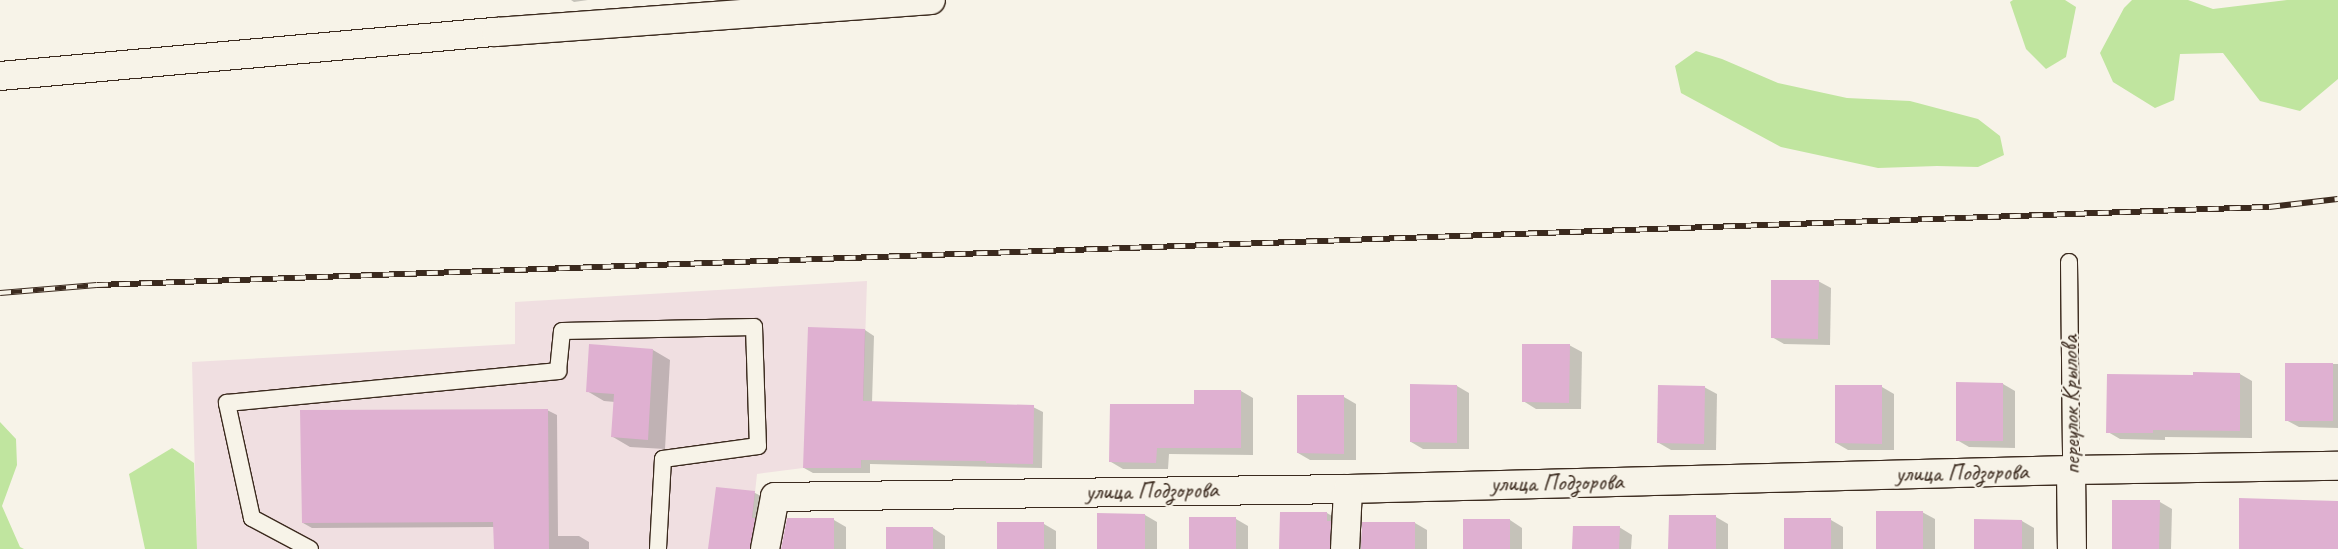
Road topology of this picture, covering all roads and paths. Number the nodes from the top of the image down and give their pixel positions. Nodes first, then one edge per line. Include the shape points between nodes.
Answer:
1 (931, 0) edge
2 (0, 76) edge
3 (2069, 262) dead end
4 (2338, 466) edge
5 (2072, 470) junction
6 (1348, 489) junction
7 (310, 549) edge
8 (658, 549) edge
9 (765, 549) edge
10 (1345, 549) edge
11 (2072, 549) edge

1 - 2 street via 496,32
3 - 5 lane, переулок Крылова
4 - 5 street, улица Подзорова
5 - 6 street, улица Подзорова
5 - 11 street, переулок Крылова
6 - 9 street, улица Подзорова via 776,497
6 - 10 street
7 - 8 lane via 252,518 227,403 558,371 562,331 754,327 758,446 662,459

